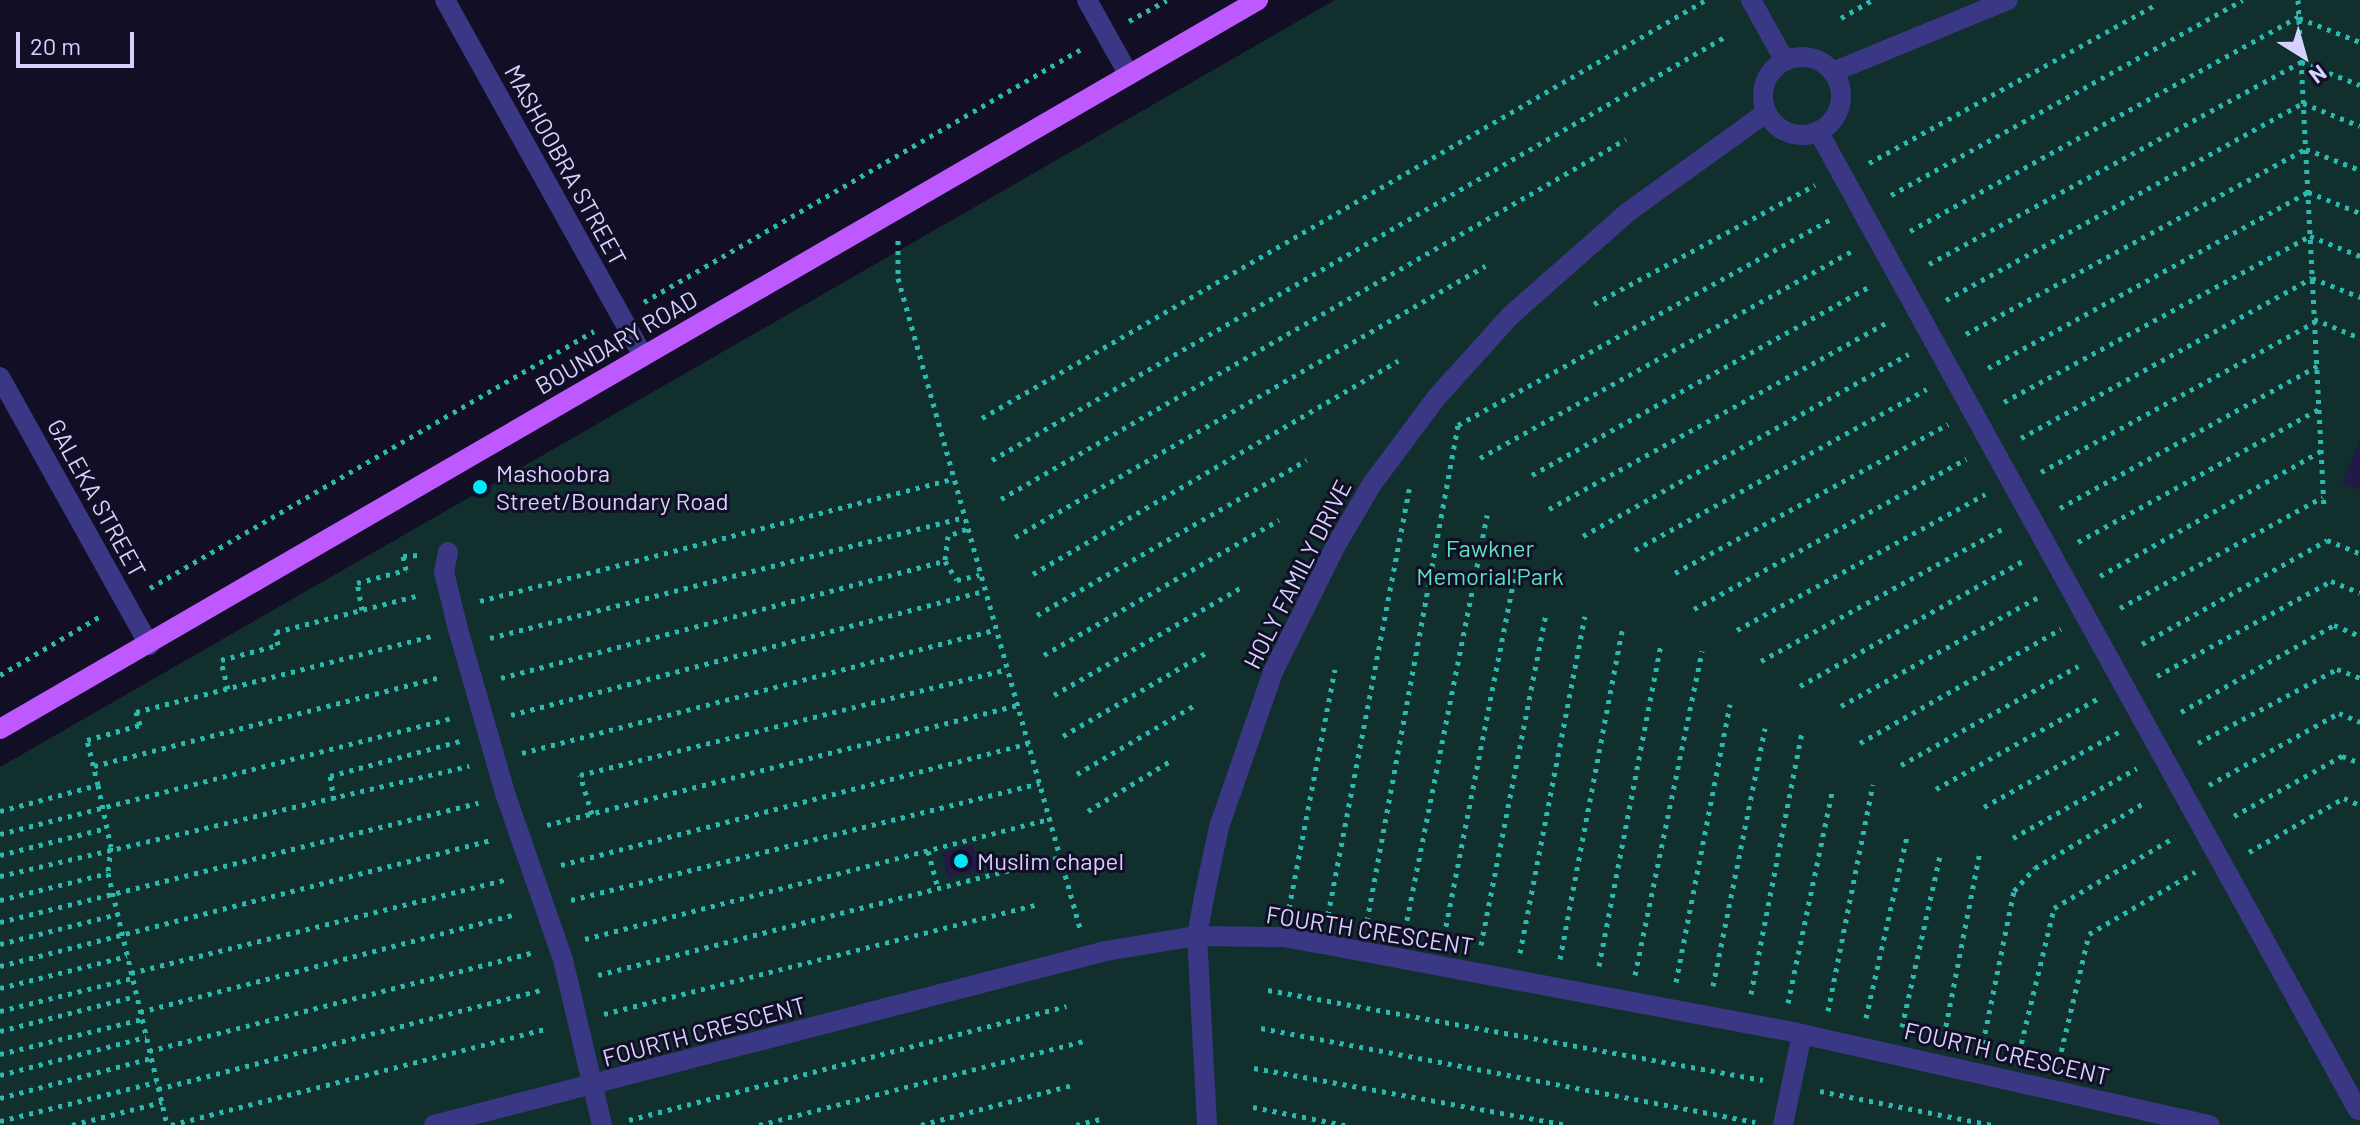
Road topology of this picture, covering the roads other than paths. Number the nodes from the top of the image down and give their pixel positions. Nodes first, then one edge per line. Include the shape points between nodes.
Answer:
1 (445, 0) edge
2 (1087, 0) edge
3 (1258, 0) edge
4 (1751, 0) edge
5 (2008, 0) edge
6 (1785, 61) junction
7 (1833, 72) junction
8 (1129, 75) junction
9 (1767, 112) junction
10 (1818, 131) junction
11 (643, 356) junction
12 (0, 377) edge
13 (448, 552) road end
14 (149, 645) junction
15 (0, 729) edge
16 (1197, 936) junction
17 (1792, 1032) junction
18 (596, 1086) junction
19 (2355, 1114) edge
20 (434, 1125) edge
21 (602, 1125) edge
22 (1207, 1125) edge
23 (1783, 1125) edge
24 (2210, 1125) edge

1 - 11 street, MASHOOBRA STREET
2 - 8 street
3 - 8 main road, BOUNDARY ROAD
4 - 6 street
5 - 7 street
6 - 7 street via 1806,57
6 - 9 street via 1764,89
7 - 10 street via 1840,105
8 - 11 main road, BOUNDARY ROAD
9 - 10 street via 1783,130
9 - 16 street, HOLY FAMILY DRIVE via 1628,212 1510,316 1436,398 1372,484 1273,672 1219,827
10 - 19 street via 2221,858
11 - 14 main road, BOUNDARY ROAD
12 - 14 street, GALEKA STREET
13 - 18 street via 447,587 471,677 558,946
14 - 15 main road, BOUNDARY ROAD
16 - 17 street, FOURTH CRESCENT via 1283,937
16 - 18 street, FOURTH CRESCENT via 1087,956
16 - 22 street, HOLY FAMILY DRIVE
17 - 23 street via 1791,1085
17 - 24 street, FOURTH CRESCENT
18 - 20 street, FOURTH CRESCENT
18 - 21 street

